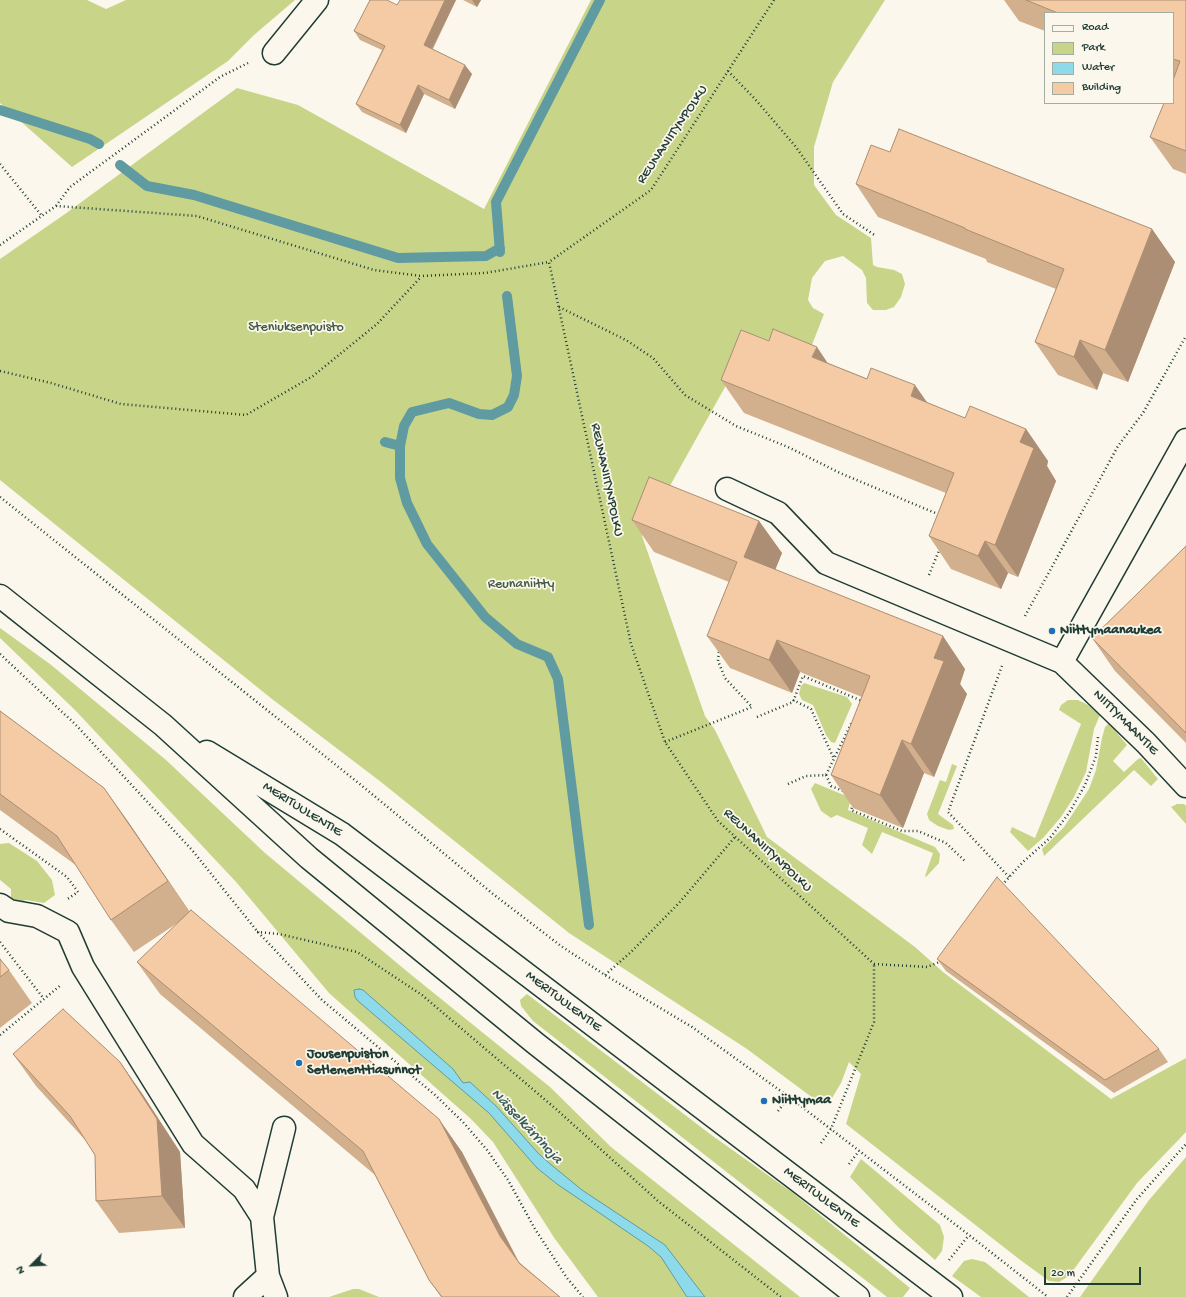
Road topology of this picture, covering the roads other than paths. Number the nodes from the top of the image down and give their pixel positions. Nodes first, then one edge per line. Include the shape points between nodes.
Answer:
1 (317, 0) edge
2 (274, 53) road end
3 (1186, 440) edge
4 (727, 489) dead end
5 (0, 596) edge
6 (1062, 662) junction
7 (163, 725) junction
8 (1186, 786) edge
9 (0, 905) edge
10 (284, 1128) dead end
11 (262, 1217) junction
12 (268, 1276) junction
13 (245, 1297) edge
14 (276, 1297) edge
15 (858, 1297) edge
16 (951, 1297) edge

1 - 2 main road
3 - 6 main road
4 - 6 main road via 778,513 826,563
5 - 7 main road, MERITUULENTIE
6 - 8 main road, NIITTYMAANTIE
7 - 15 main road, MERITUULENTIE via 315,863 535,1043
7 - 16 main road, MERITUULENTIE via 342,834
9 - 11 main road via 9,911 42,918 68,932 83,967 193,1144 244,1189
10 - 11 main road
11 - 12 main road
12 - 13 main road
12 - 14 main road

